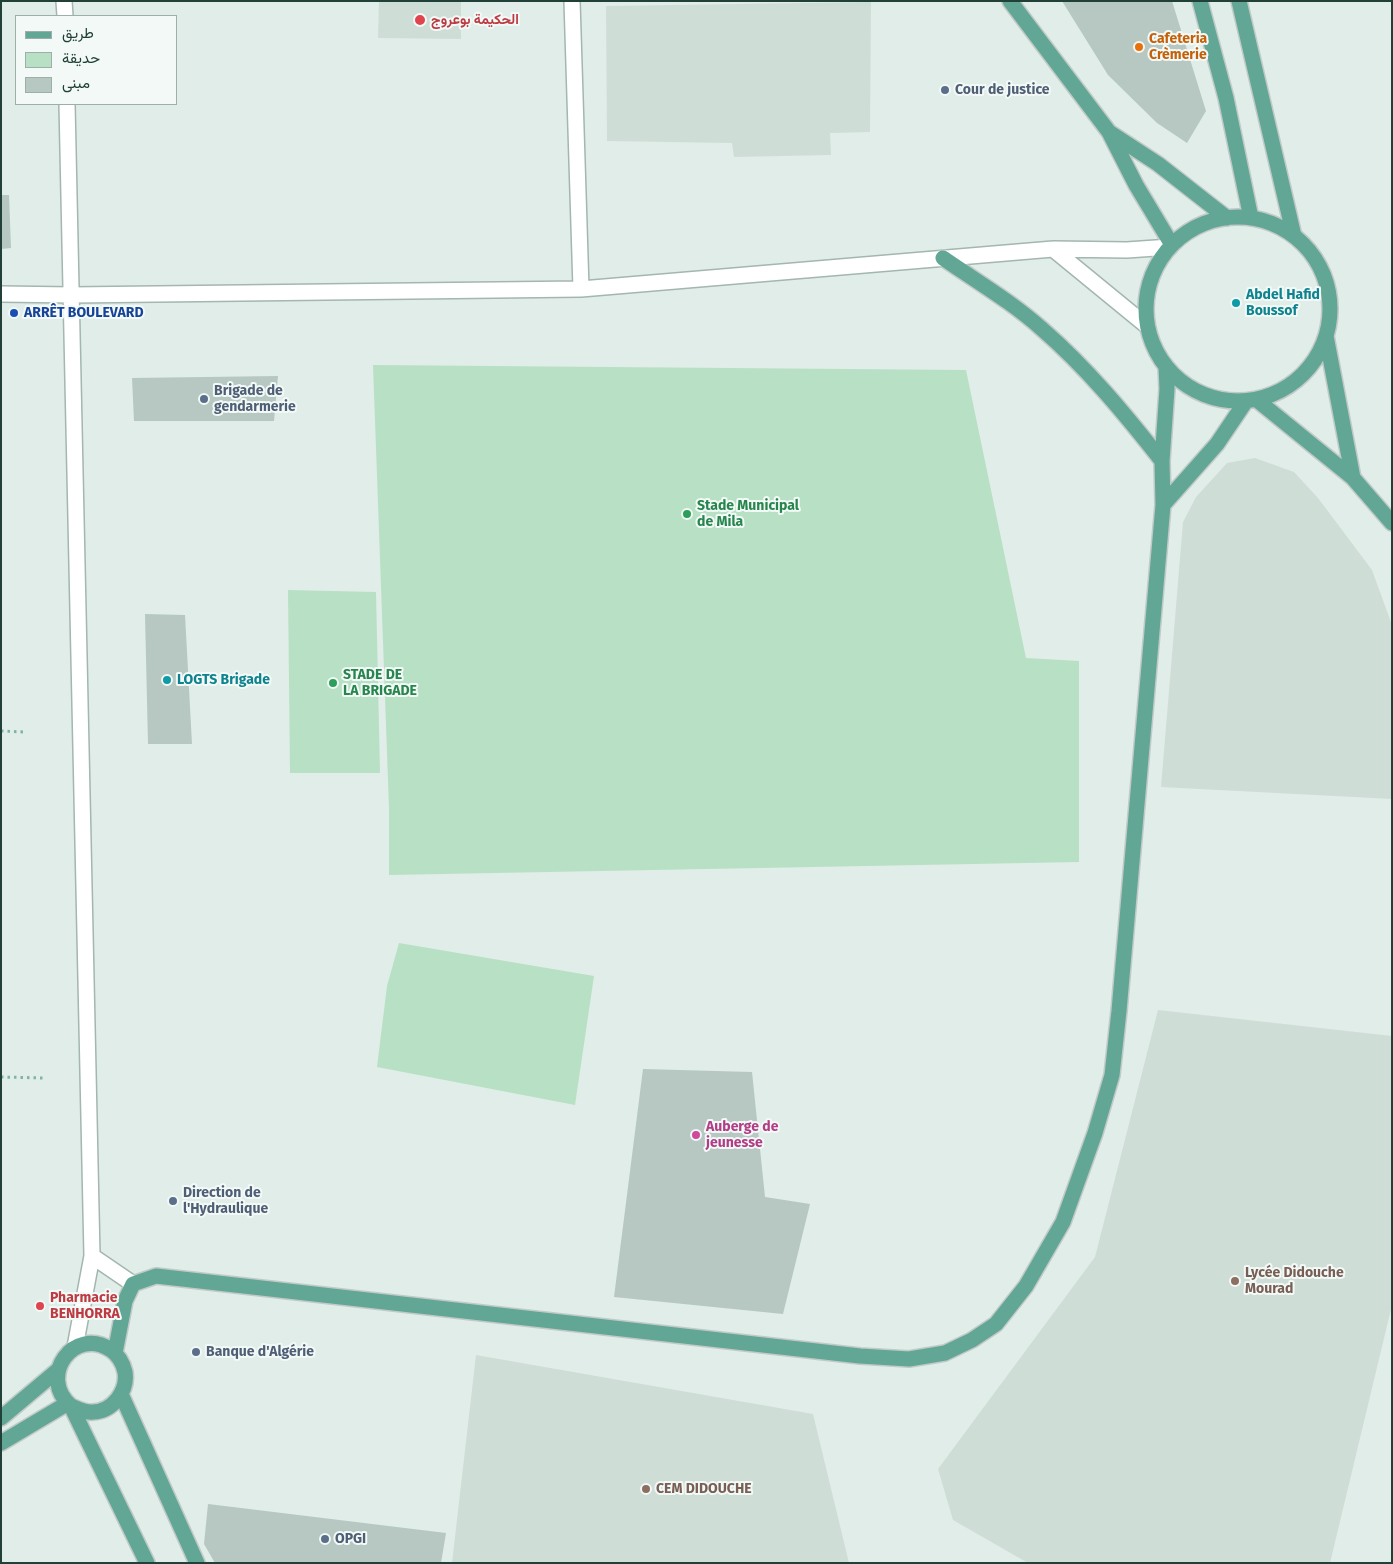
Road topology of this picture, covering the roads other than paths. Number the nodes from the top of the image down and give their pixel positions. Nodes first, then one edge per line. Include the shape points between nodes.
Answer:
1 (64, 1) edge
2 (572, 1) edge
3 (1010, 1) edge
4 (1200, 1) edge
5 (1239, 1) edge
6 (65, 15) edge
7 (67, 105) edge
8 (1109, 132) junction
9 (1227, 218) junction
10 (1251, 218) junction
11 (1294, 236) junction
12 (1171, 246) junction
13 (1053, 249) junction
14 (943, 258) junction
15 (581, 288) junction
16 (1, 294) edge
17 (72, 295) junction
18 (1147, 326) junction
19 (1326, 336) junction
20 (1166, 367) junction
21 (1251, 400) junction
22 (1162, 461) junction
23 (1353, 478) junction
24 (1162, 505) junction
25 (1392, 523) edge
26 (92, 1256) junction
27 (133, 1284) junction
28 (75, 1348) junction
29 (115, 1353) junction
30 (58, 1370) junction
31 (121, 1394) junction
32 (70, 1405) junction
33 (1, 1418) edge
34 (1, 1443) edge
35 (147, 1563) edge
36 (197, 1563) edge

1 - 6 street
2 - 15 street
3 - 8 main road
4 - 10 main road via 1226,98
5 - 11 main road
7 - 17 street
8 - 9 main road via 1158,164
8 - 12 main road
9 - 10 main road
9 - 12 main road via 1197,227
10 - 11 main road via 1274,224
11 - 19 main road via 1314,256 1326,281 1331,308
12 - 13 street via 1127,250
12 - 18 main road via 1150,284
13 - 14 street
13 - 18 street
14 - 15 street
14 - 22 main road via 1042,328 1090,374
15 - 17 street
16 - 17 street
17 - 26 street
18 - 20 main road via 1154,348
19 - 21 main road via 1311,366 1287,388
19 - 23 main road
20 - 21 main road via 1182,383 1202,394 1223,400
20 - 22 main road
21 - 23 main road
21 - 24 main road via 1217,444
22 - 24 main road
23 - 25 main road
24 - 27 main road via 1112,1075 1063,1222 1026,1286 996,1324 944,1353 909,1360 156,1276
26 - 27 street
26 - 28 street
27 - 29 main road via 125,1301
28 - 29 main road via 96,1344
28 - 30 main road via 67,1353
29 - 31 main road via 125,1372
30 - 32 main road via 61,1394
30 - 33 main road
31 - 32 main road via 105,1409 93,1412
31 - 36 main road
32 - 34 main road
32 - 35 main road

